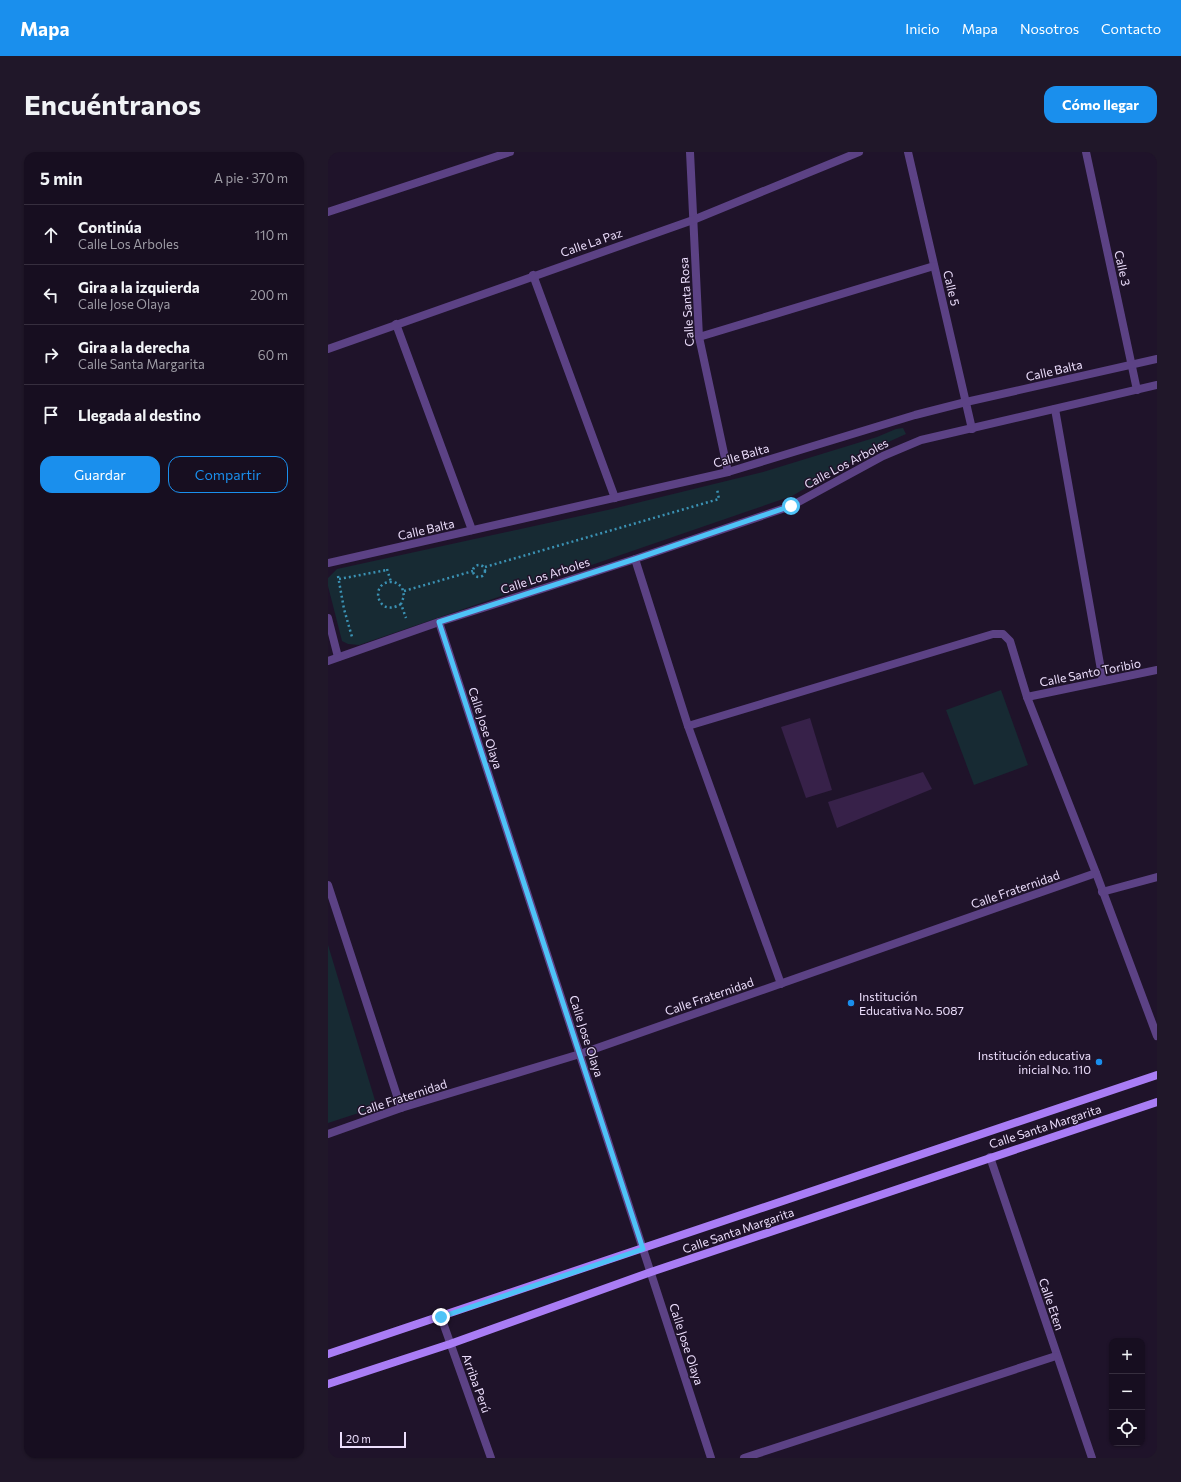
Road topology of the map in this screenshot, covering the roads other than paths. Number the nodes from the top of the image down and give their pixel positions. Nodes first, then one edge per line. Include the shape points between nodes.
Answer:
1 (510, 152) edge
2 (690, 152) edge
3 (859, 152) edge
4 (908, 152) edge
5 (1086, 152) edge
6 (328, 212) edge
7 (693, 220) junction
8 (934, 266) junction
9 (533, 275) junction
10 (396, 324) junction
11 (699, 337) junction
12 (328, 349) edge
13 (1157, 359) edge
14 (1132, 364) junction
15 (1157, 385) edge
16 (1137, 390) junction
17 (966, 402) junction
18 (1055, 409) junction
19 (972, 429) junction
20 (728, 472) junction
21 (615, 498) junction
22 (472, 530) junction
23 (635, 559) junction
24 (328, 563) edge
25 (328, 618) edge
26 (439, 622) junction
27 (338, 657) junction
28 (328, 661) edge
29 (1157, 670) edge
30 (1103, 681) junction
31 (1027, 697) junction
32 (688, 726) junction
33 (1096, 873) junction
34 (1157, 876) edge
35 (328, 885) edge
36 (1102, 892) junction
37 (781, 984) junction
38 (1157, 1036) edge
39 (580, 1054) junction
40 (1157, 1075) edge
41 (1157, 1102) edge
42 (401, 1108) junction
43 (328, 1134) edge
44 (990, 1157) junction
45 (643, 1249) junction
46 (651, 1272) junction
47 (441, 1317) junction
48 (450, 1344) junction
49 (328, 1354) edge
50 (1056, 1356) junction
51 (328, 1384) edge
52 (491, 1458) edge
53 (711, 1458) edge
54 (744, 1458) edge
55 (1092, 1458) edge

1 - 6 street
2 - 7 street, Calle Santa Rosa
3 - 7 street, Calle La Paz
4 - 8 street, Calle 5
5 - 14 street, Calle 3
7 - 9 street, Calle La Paz
7 - 11 street, Calle Santa Rosa
8 - 11 street
8 - 17 street, Calle 5
9 - 10 street, Calle La Paz
9 - 21 street
10 - 12 street, Calle La Paz
10 - 22 street
11 - 20 street, Calle Santa Rosa
13 - 14 street, Calle Balta
14 - 16 street, Calle 3
14 - 17 street, Calle Balta
15 - 16 street, Calle Los Arboles
16 - 18 street, Calle Los Arboles
17 - 19 street, Calle 5
17 - 20 street, Calle Balta
18 - 19 street, Calle Los Arboles
18 - 30 street
19 - 23 street, Calle Los Arboles via 921,440 883,456 791,506
20 - 21 street, Calle Balta
21 - 22 street, Calle Balta
22 - 24 street, Calle Balta
23 - 26 street, Calle Los Arboles
23 - 32 street
25 - 27 street
26 - 27 street, Calle Los Arboles
26 - 39 street, Calle Jose Olaya
27 - 28 street, Calle Los Arboles
29 - 30 street, Calle Santo Toribio
30 - 31 street, Calle Santo Toribio
31 - 32 street via 1010,642 1003,634 993,634
31 - 33 street
32 - 37 street
33 - 36 street
33 - 37 street, Calle Fraternidad
34 - 36 street
35 - 42 street
36 - 38 street
37 - 39 street, Calle Fraternidad
39 - 42 street, Calle Fraternidad
39 - 45 street, Calle Jose Olaya
40 - 45 main road, Calle Santa Margarita
41 - 44 main road, Calle Santa Margarita
42 - 43 street, Calle Fraternidad
44 - 46 main road, Calle Santa Margarita
44 - 50 street, Calle Eten
45 - 46 street, Calle Jose Olaya
45 - 47 main road, Calle Santa Margarita
46 - 48 main road, Calle Santa Margarita
46 - 53 street, Calle Jose Olaya
47 - 48 street, Arriba Perú
47 - 49 main road, Calle Santa Margarita
48 - 51 main road, Calle Santa Margarita
48 - 52 street, Arriba Perú
50 - 54 street
50 - 55 street, Calle Eten

